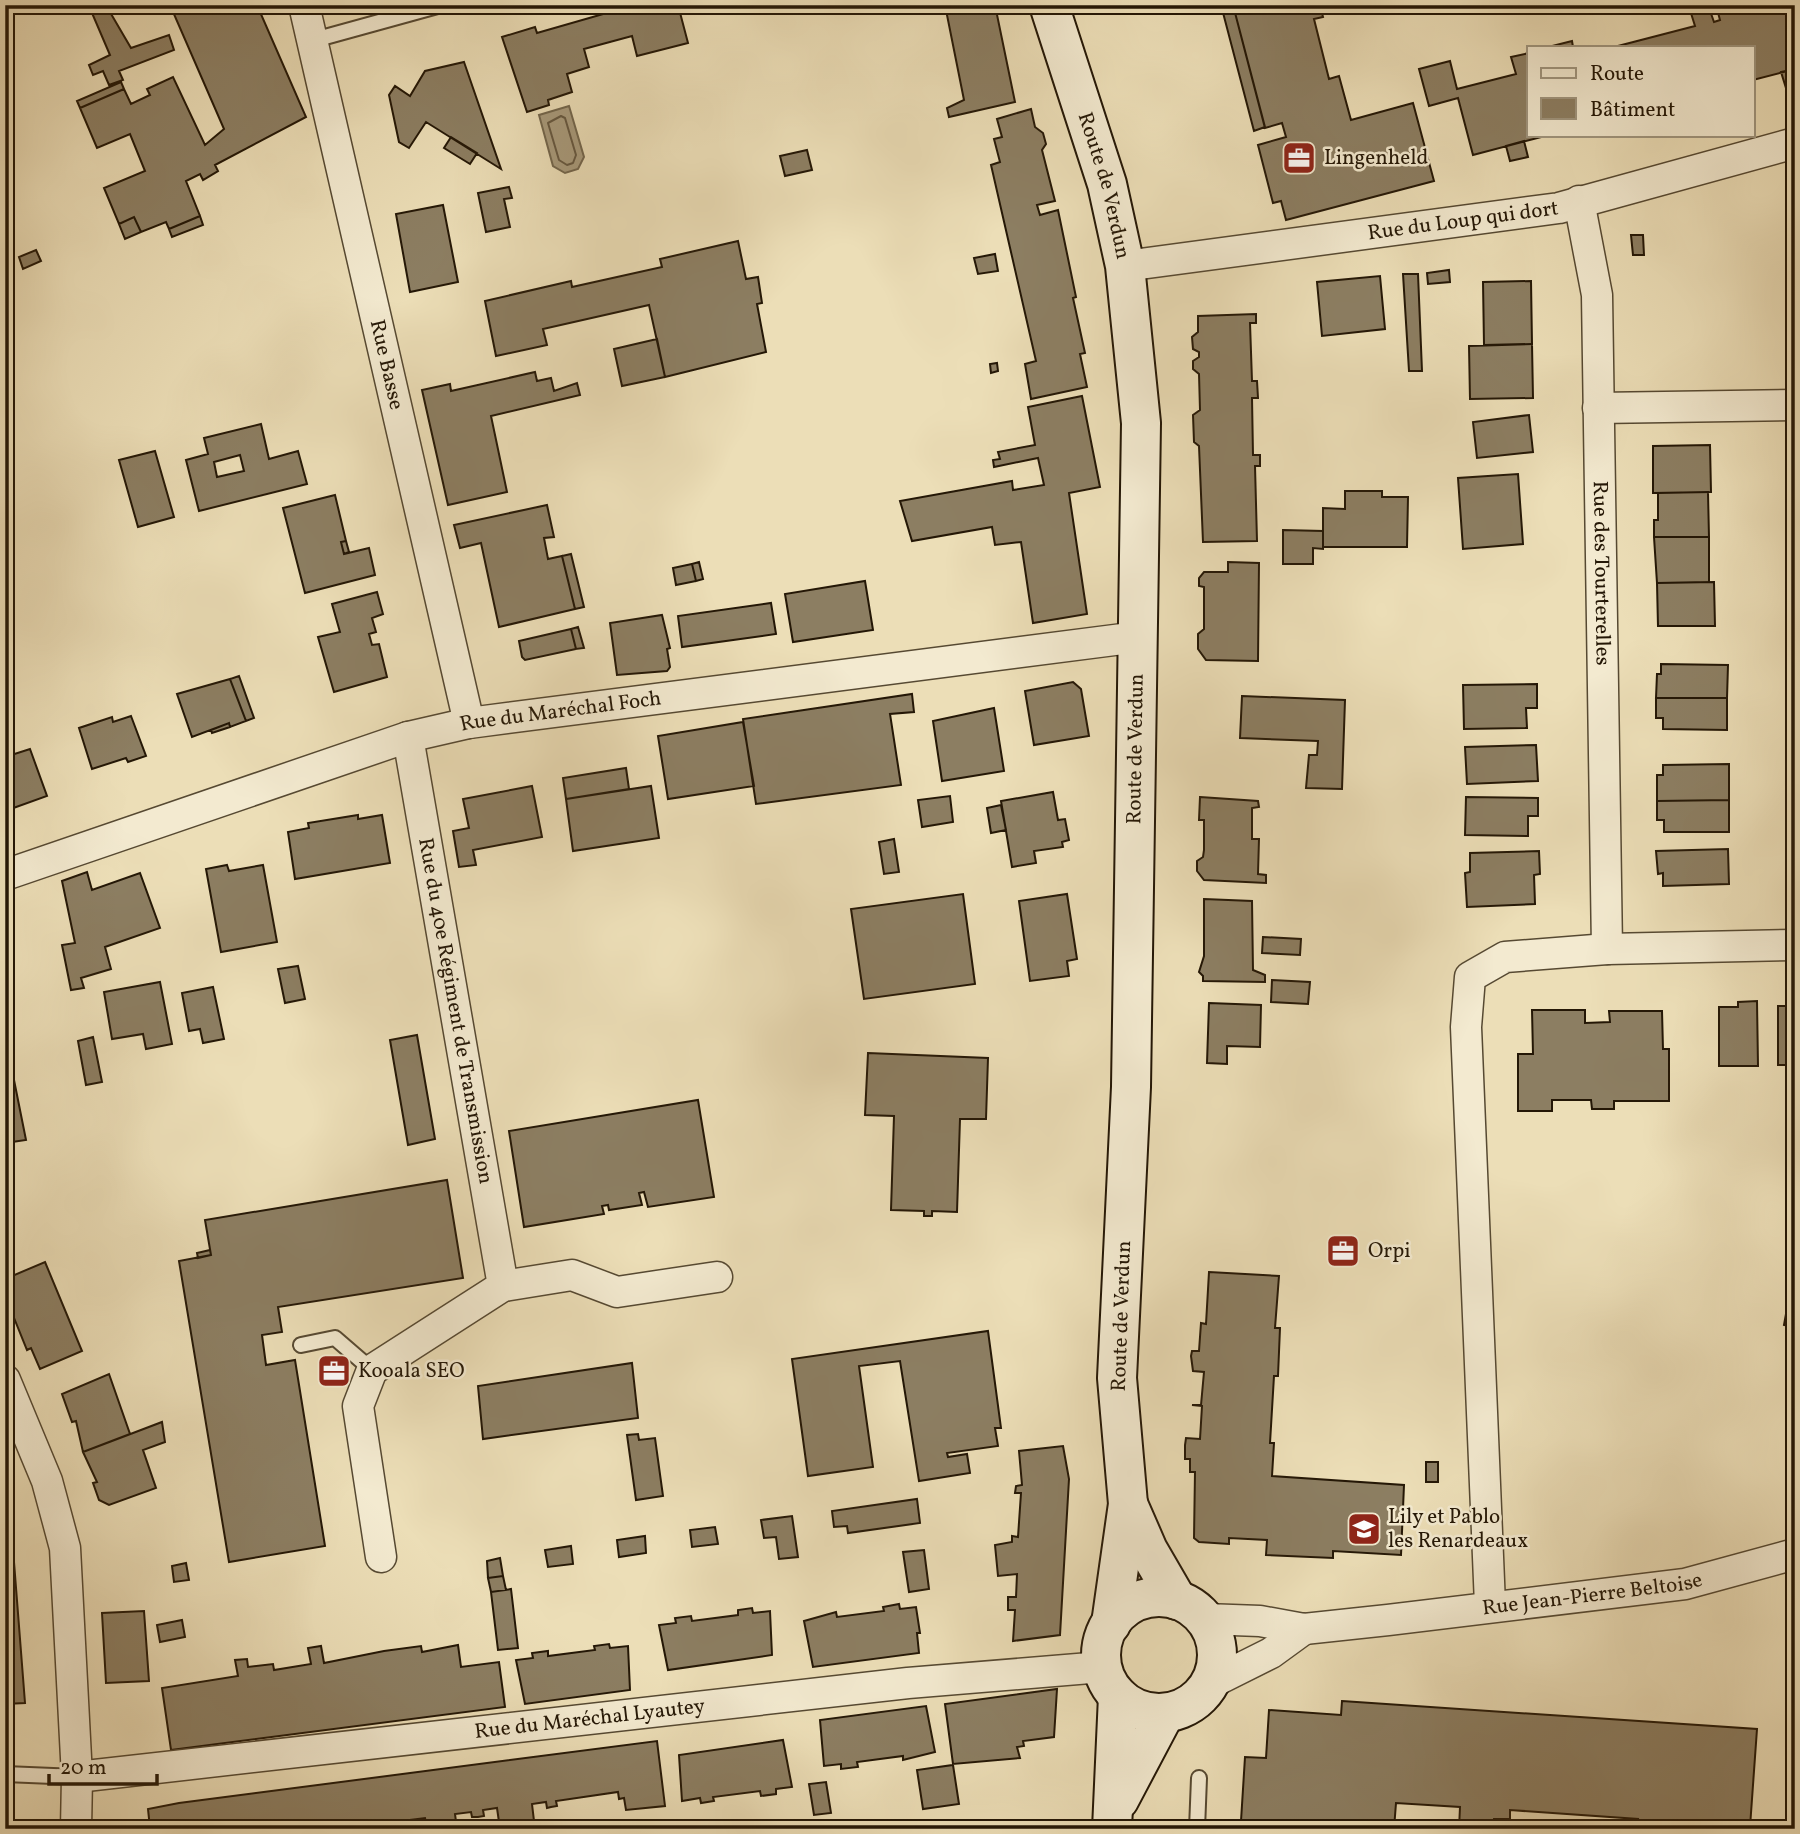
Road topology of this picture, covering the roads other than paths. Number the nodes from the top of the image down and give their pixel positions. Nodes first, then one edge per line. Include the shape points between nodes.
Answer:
1 (304, 5) edge
2 (441, 5) edge
3 (1049, 5) edge
4 (314, 40) junction
5 (1795, 143) edge
6 (1579, 201) junction
7 (1125, 266) junction
8 (1795, 405) edge
9 (1598, 408) junction
10 (1139, 636) junction
11 (468, 723) junction
12 (408, 737) junction
13 (5, 875) edge
14 (1795, 945) edge
15 (1607, 949) junction
16 (717, 1277) dead end
17 (503, 1286) junction
18 (301, 1345) dead end
19 (372, 1370) junction
20 (5, 1380) edge
21 (1128, 1504) junction
22 (1795, 1554) edge
23 (381, 1557) dead end
24 (1490, 1605) junction
25 (1191, 1610) junction
26 (1111, 1624) junction
27 (1304, 1629) junction
28 (1110, 1681) junction
29 (1210, 1683) junction
30 (1165, 1713) junction
31 (5, 1774) edge
32 (77, 1777) junction
33 (1199, 1778) dead end
34 (1113, 1819) edge
35 (76, 1829) edge
36 (1196, 1829) edge

1 - 4 street, Rue Basse
2 - 4 lane
3 - 7 main road, Route de Verdun via 1107,184
4 - 11 street, Rue Basse
5 - 6 street, Rue du Loup qui dort
6 - 7 street, Rue du Loup qui dort via 1559,208
6 - 9 street, Rue des Tourterelles via 1597,295
7 - 10 main road, Route de Verdun via 1141,423
8 - 9 street
9 - 15 street, Rue des Tourterelles
10 - 11 street, Rue du Maréchal Foch
10 - 21 main road, Route de Verdun via 1131,1087 1117,1378
11 - 12 street, Rue du Maréchal Foch
12 - 13 street, Rue du Maréchal Foch
12 - 17 street, Rue du 40e Régiment de Transmission
14 - 15 street
15 - 24 street via 1505,957 1470,978 1466,1027
16 - 17 street via 617,1292 572,1275
17 - 19 street
18 - 19 lane via 335,1338
19 - 23 street via 358,1406
20 - 32 street via 47,1481 65,1548
21 - 25 main road, Route de Verdun via 1149,1550
21 - 26 main road, Route de Verdun
22 - 24 street, Rue Jean-Pierre Beltoise via 1685,1584
24 - 27 street, Rue Jean-Pierre Beltoise
25 - 26 main road via 1149,1598 1132,1604
25 - 27 street
25 - 29 main road via 1217,1647
26 - 28 main road via 1101,1648
27 - 29 street via 1271,1653
28 - 30 main road via 1146,1712
28 - 32 street, Rue du Maréchal Lyautey via 908,1683
28 - 34 main road
29 - 30 main road via 1183,1709
30 - 34 main road
31 - 32 lane
32 - 35 street
33 - 36 lane

